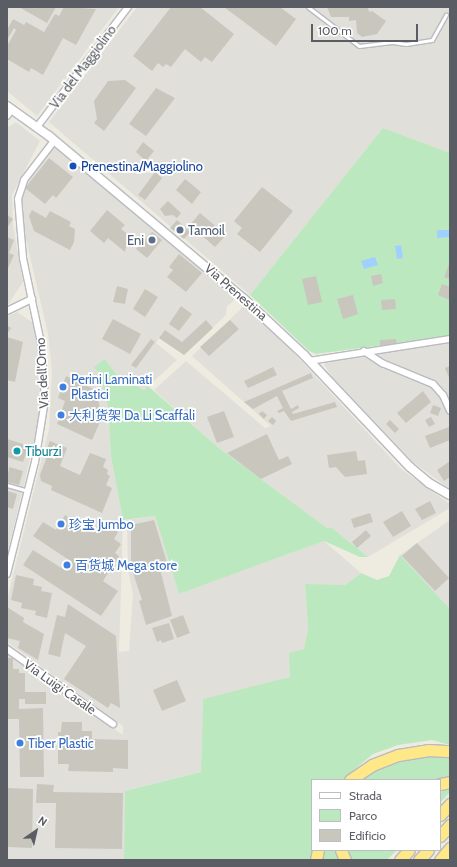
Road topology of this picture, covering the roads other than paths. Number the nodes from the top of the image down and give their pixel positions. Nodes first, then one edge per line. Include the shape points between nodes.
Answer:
1 (128, 7) edge
2 (308, 7) edge
3 (446, 15) dead end
4 (9, 107) edge
5 (7, 116) edge
6 (37, 127) junction
7 (54, 141) junction
8 (32, 299) junction
9 (9, 309) edge
10 (450, 339) edge
11 (364, 351) junction
12 (309, 361) junction
13 (450, 412) edge
14 (7, 485) edge
15 (28, 492) junction
16 (450, 495) edge
17 (7, 574) edge
18 (7, 649) edge
19 (113, 724) dead end
20 (450, 751) edge
21 (351, 779) edge
22 (450, 804) edge
23 (441, 814) edge
24 (450, 824) edge
25 (441, 835) edge
26 (450, 848) edge
27 (408, 851) edge
28 (427, 851) edge
29 (400, 860) edge
30 (419, 860) edge
31 (440, 860) edge

1 - 6 street, Via del Maggiolino
2 - 3 lane via 359,46 432,40
4 - 5 street
4 - 6 main road, Via Prenestina
6 - 7 main road, Via Prenestina
7 - 8 street, Via dell'Omo via 24,180 19,192 19,224 26,277
7 - 12 main road, Via Prenestina via 244,299
8 - 9 street
8 - 15 street, Via dell'Omo via 44,363 45,400 40,441
10 - 11 street
11 - 12 street
11 - 13 street via 382,363 433,384 443,395
12 - 16 main road, Via Prenestina via 410,467 429,483
14 - 15 lane
15 - 17 street, Via dell'Omo
18 - 19 street, Via Luigi Casale
20 - 21 highway via 428,750 398,754 367,768
22 - 23 highway
24 - 25 highway
26 - 31 highway
27 - 29 highway
28 - 30 highway

